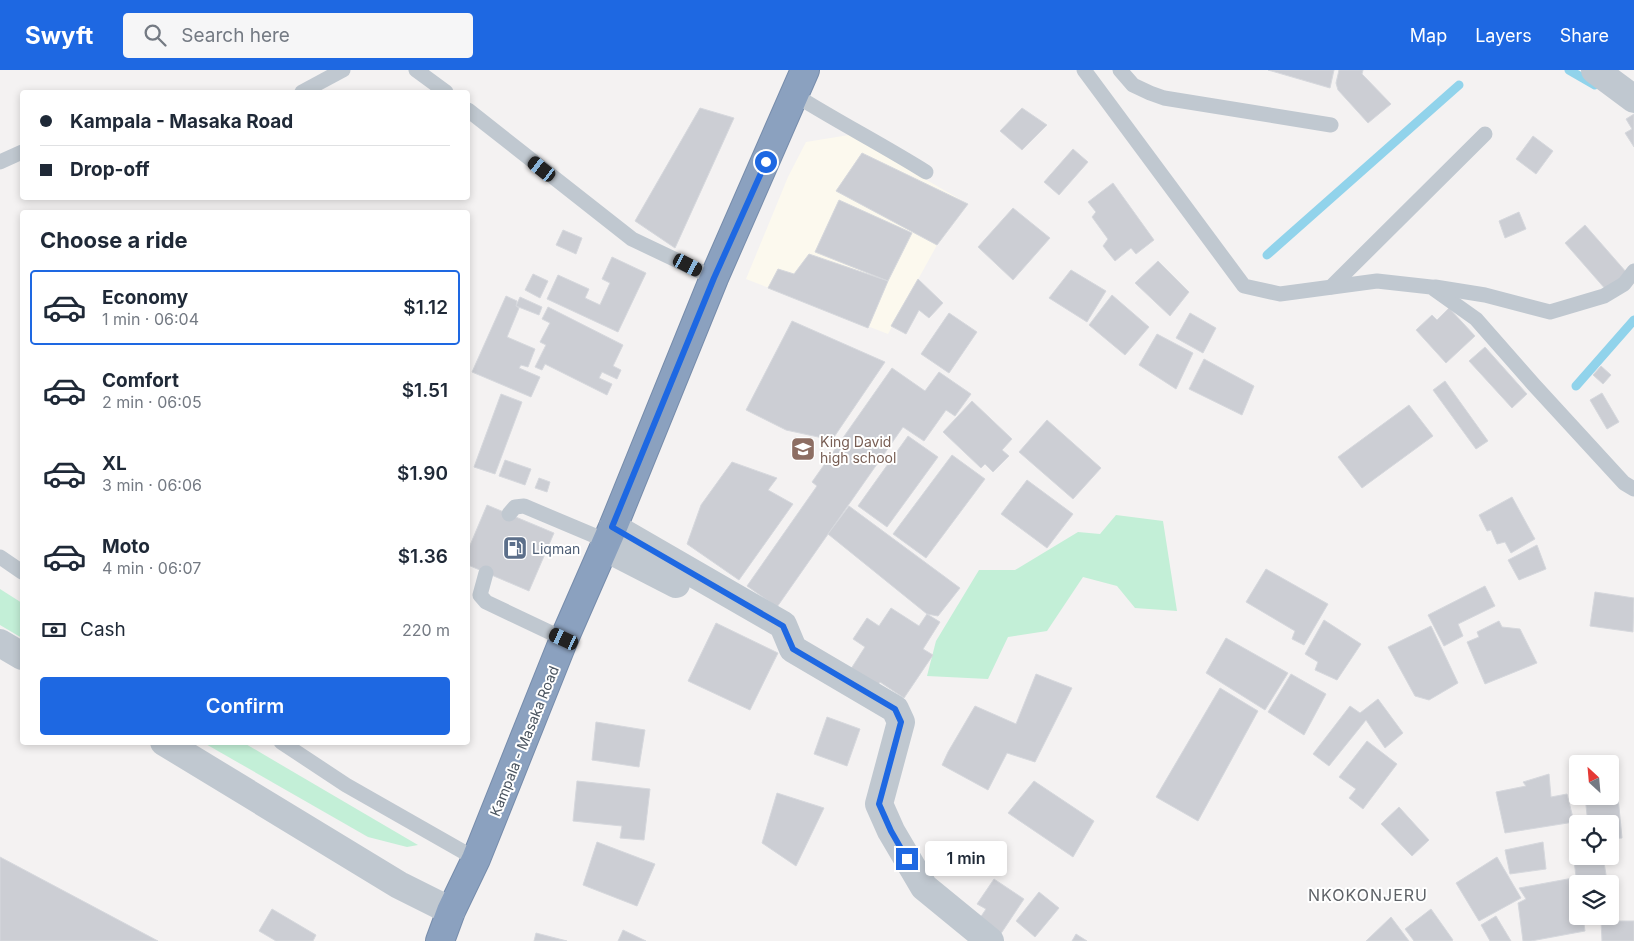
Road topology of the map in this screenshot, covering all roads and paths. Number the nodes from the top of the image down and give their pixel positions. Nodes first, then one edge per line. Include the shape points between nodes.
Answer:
1 (343, 70) edge
2 (416, 70) edge
3 (805, 70) edge
4 (1084, 70) edge
5 (1120, 70) edge
6 (1595, 70) edge
7 (306, 90) edge
8 (443, 90) edge
9 (795, 95) junction
10 (1634, 99) edge
11 (470, 112) edge
12 (1331, 125) dead end
13 (1485, 134) dead end
14 (20, 153) edge
15 (0, 162) edge
16 (926, 172) dead end
17 (1634, 271) edge
18 (714, 278) junction
19 (1331, 287) junction
20 (1431, 287) junction
21 (1634, 490) edge
22 (509, 514) dead end
23 (608, 538) junction
24 (0, 557) edge
25 (20, 571) edge
26 (486, 573) dead end
27 (564, 639) junction
28 (0, 643) edge
29 (20, 655) edge
30 (169, 745) edge
31 (285, 745) edge
32 (476, 859) junction
33 (451, 911) junction
34 (440, 941) edge
35 (965, 941) edge
36 (990, 941) edge

1 - 7 lane
2 - 8 lane
3 - 9 highway, Kampala - Masaka Road
4 - 19 lane via 1244,286 1280,294
5 - 12 lane via 1133,85 1164,98
6 - 10 street
9 - 16 lane
9 - 18 highway, Kampala - Masaka Road
11 - 18 lane via 632,239
13 - 19 lane
14 - 15 lane
17 - 20 lane via 1624,284 1604,296 1550,312 1486,295
18 - 23 highway, Kampala - Masaka Road
19 - 20 lane via 1377,280
20 - 21 lane via 1476,319 1534,386
22 - 23 lane via 515,507 524,506
23 - 27 highway, Kampala - Masaka Road
23 - 35 street via 683,588 776,640 802,671 870,707 890,727 869,804 880,841 909,884
23 - 36 street via 783,626 793,649 895,709 901,722 879,804 924,887
24 - 25 lane
26 - 27 lane via 480,595 486,602
27 - 32 highway, Kampala - Masaka Road
28 - 29 street
30 - 33 street via 383,875
31 - 32 lane via 346,786
32 - 33 highway, Kampala - Masaka Road
33 - 34 highway, Kampala - Masaka Road

